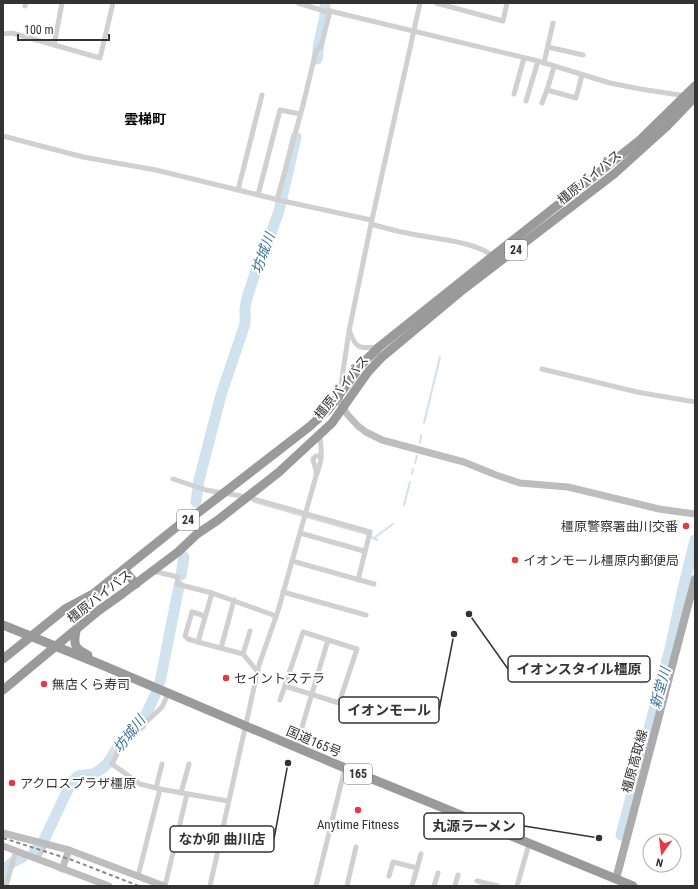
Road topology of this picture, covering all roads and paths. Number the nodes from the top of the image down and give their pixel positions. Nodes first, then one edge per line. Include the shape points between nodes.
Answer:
1 (62, 3) edge
2 (113, 3) edge
3 (298, 3) edge
4 (420, 3) edge
5 (436, 3) edge
6 (507, 3) edge
7 (327, 11) junction
8 (554, 23) dead end
9 (414, 32) junction
10 (3, 34) edge
11 (54, 45) junction
12 (548, 47) junction
13 (583, 55) dead end
14 (524, 58) junction
15 (538, 62) junction
16 (544, 63) junction
17 (554, 67) junction
18 (582, 75) junction
19 (695, 86) edge
20 (547, 90) junction
21 (514, 94) dead end
22 (262, 95) dead end
23 (693, 97) edge
24 (526, 101) dead end
25 (542, 103) dead end
26 (300, 114) junction
27 (3, 136) edge
28 (238, 190) junction
29 (258, 195) junction
30 (280, 200) junction
31 (371, 222) junction
32 (492, 256) junction
33 (350, 331) junction
34 (379, 347) junction
35 (542, 370) dead end
36 (340, 396) junction
37 (695, 402) edge
38 (343, 407) junction
39 (320, 433) junction
40 (173, 479) dead end
41 (222, 494) junction
42 (247, 497) junction
43 (305, 513) junction
44 (695, 514) edge
45 (300, 534) junction
46 (364, 552) junction
47 (292, 561) junction
48 (124, 570) junction
49 (152, 571) junction
50 (695, 579) edge
51 (358, 580) junction
52 (136, 584) junction
53 (374, 584) dead end
54 (283, 592) junction
55 (212, 593) junction
56 (234, 600) junction
57 (366, 615) dead end
58 (205, 616) junction
59 (276, 616) junction
60 (3, 626) edge
61 (76, 631) junction
62 (250, 631) dead end
63 (30, 637) junction
64 (328, 640) junction
65 (198, 642) junction
66 (56, 646) junction
67 (221, 648) junction
68 (243, 654) junction
69 (3, 659) edge
70 (102, 665) junction
71 (258, 672) junction
72 (285, 686) junction
73 (3, 690) edge
74 (168, 694) junction
75 (311, 694) junction
76 (280, 700) dead end
77 (246, 726) junction
78 (296, 747) junction
79 (162, 764) dead end
80 (189, 764) dead end
81 (345, 768) junction
82 (158, 789) junction
83 (181, 793) junction
84 (187, 794) junction
85 (228, 801) junction
86 (3, 833) edge
87 (46, 844) junction
88 (529, 844) junction
89 (3, 846) edge
90 (356, 847) dead end
91 (16, 850) junction
92 (69, 850) junction
93 (421, 854) dead end
94 (38, 858) junction
95 (417, 868) junction
96 (62, 869) junction
97 (438, 873) dead end
98 (458, 875) dead end
99 (138, 876) junction
100 (389, 876) dead end
101 (477, 881) dead end
102 (615, 882) edge
103 (6, 886) edge
104 (109, 886) edge
105 (164, 886) edge
106 (210, 886) edge
107 (316, 886) edge
108 (347, 886) edge
109 (412, 886) edge
110 (434, 886) edge
111 (455, 886) edge
112 (498, 886) edge
113 (516, 886) edge
114 (633, 886) edge

1 - 11 street
2 - 11 street via 100,58
3 - 7 street
4 - 9 street
5 - 6 street via 503,21
7 - 9 street
7 - 26 street
8 - 12 street
9 - 14 street
9 - 31 street
10 - 11 street via 12,33
12 - 13 street
12 - 16 street
14 - 15 street
14 - 21 street
15 - 16 street
15 - 24 street
16 - 17 street
17 - 18 street
17 - 20 street
18 - 20 street via 576,98
18 - 23 street via 633,88
19 - 23 highway, 橿原バイパス / 24
20 - 25 street
22 - 28 street
23 - 32 highway, 橿原バイパス / 24
23 - 38 highway, 橿原バイパス / 24 via 666,127 614,174 460,292 382,357
26 - 29 street via 280,110
26 - 30 street
27 - 28 street via 83,157 156,170
28 - 29 street
29 - 30 street
30 - 31 street
31 - 32 street via 407,233 484,249
31 - 33 street
32 - 34 highway, 橿原バイパス / 24
33 - 34 street via 353,341 363,349
33 - 36 street
34 - 36 highway, 橿原バイパス / 24 via 362,364
35 - 37 street
36 - 38 street
36 - 41 highway, 橿原バイパス / 24 via 309,427
38 - 39 highway, 橿原バイパス / 24 via 332,423
38 - 44 street via 358,426 374,436 464,462 508,479 568,487 652,507
39 - 42 highway, 橿原バイパス / 24 via 279,472
39 - 43 street via 320,467
40 - 41 street
41 - 42 street
41 - 48 highway, 橿原バイパス / 24
42 - 43 street
42 - 49 highway, 橿原バイパス / 24
43 - 45 street
43 - 46 street via 369,535
45 - 46 street
45 - 47 street
46 - 51 street
47 - 51 street
47 - 54 street
48 - 52 highway
48 - 63 highway, 橿原バイパス / 24 via 93,594 65,609
49 - 52 highway, 橿原バイパス / 24
49 - 55 street via 178,577 177,584
50 - 102 main road, 橿原高取線
51 - 53 street
52 - 61 highway, 橿原バイパス / 24 via 98,611
54 - 57 street
54 - 59 street
55 - 56 street
55 - 58 street
56 - 59 street
56 - 67 street
58 - 65 street
58 - 65 street via 192,612 185,636
59 - 71 street
60 - 63 highway, 国道165号
61 - 66 highway, 橿原バイパス / 24
61 - 70 highway via 76,647
62 - 68 street
63 - 66 highway, 国道165号 / 165
63 - 69 highway, 橿原バイパス / 24
64 - 72 street via 303,632
64 - 75 street
64 - 75 street via 357,648 339,703
65 - 67 street
66 - 70 highway, 国道165号 / 165
66 - 73 highway, 橿原バイパス / 24
67 - 68 street
68 - 71 street
70 - 74 highway, 国道165号 / 165
71 - 77 street
72 - 75 street
72 - 76 street
74 - 77 highway, 国道165号 / 165
74 - 82 street via 162,707 121,746 112,764 140,784
75 - 78 street
77 - 78 highway, 国道165号 / 165
77 - 85 street
78 - 81 highway, 国道165号 / 165
79 - 82 street
80 - 83 street
81 - 88 highway, 国道165号 / 165
81 - 107 street
82 - 83 street
82 - 99 street
83 - 84 street
84 - 85 street
84 - 105 street
85 - 106 street
86 - 87 street
87 - 92 street
87 - 94 street
88 - 102 highway, 国道165号 / 165
88 - 113 street
89 - 91 street
90 - 108 street
91 - 94 street
91 - 103 street
92 - 96 street
92 - 99 street
93 - 95 street
94 - 96 street
95 - 100 street via 393,862
95 - 109 street
96 - 104 street
97 - 110 street
98 - 111 street
99 - 105 street
101 - 112 street
102 - 114 highway, 国道165号 / 165

